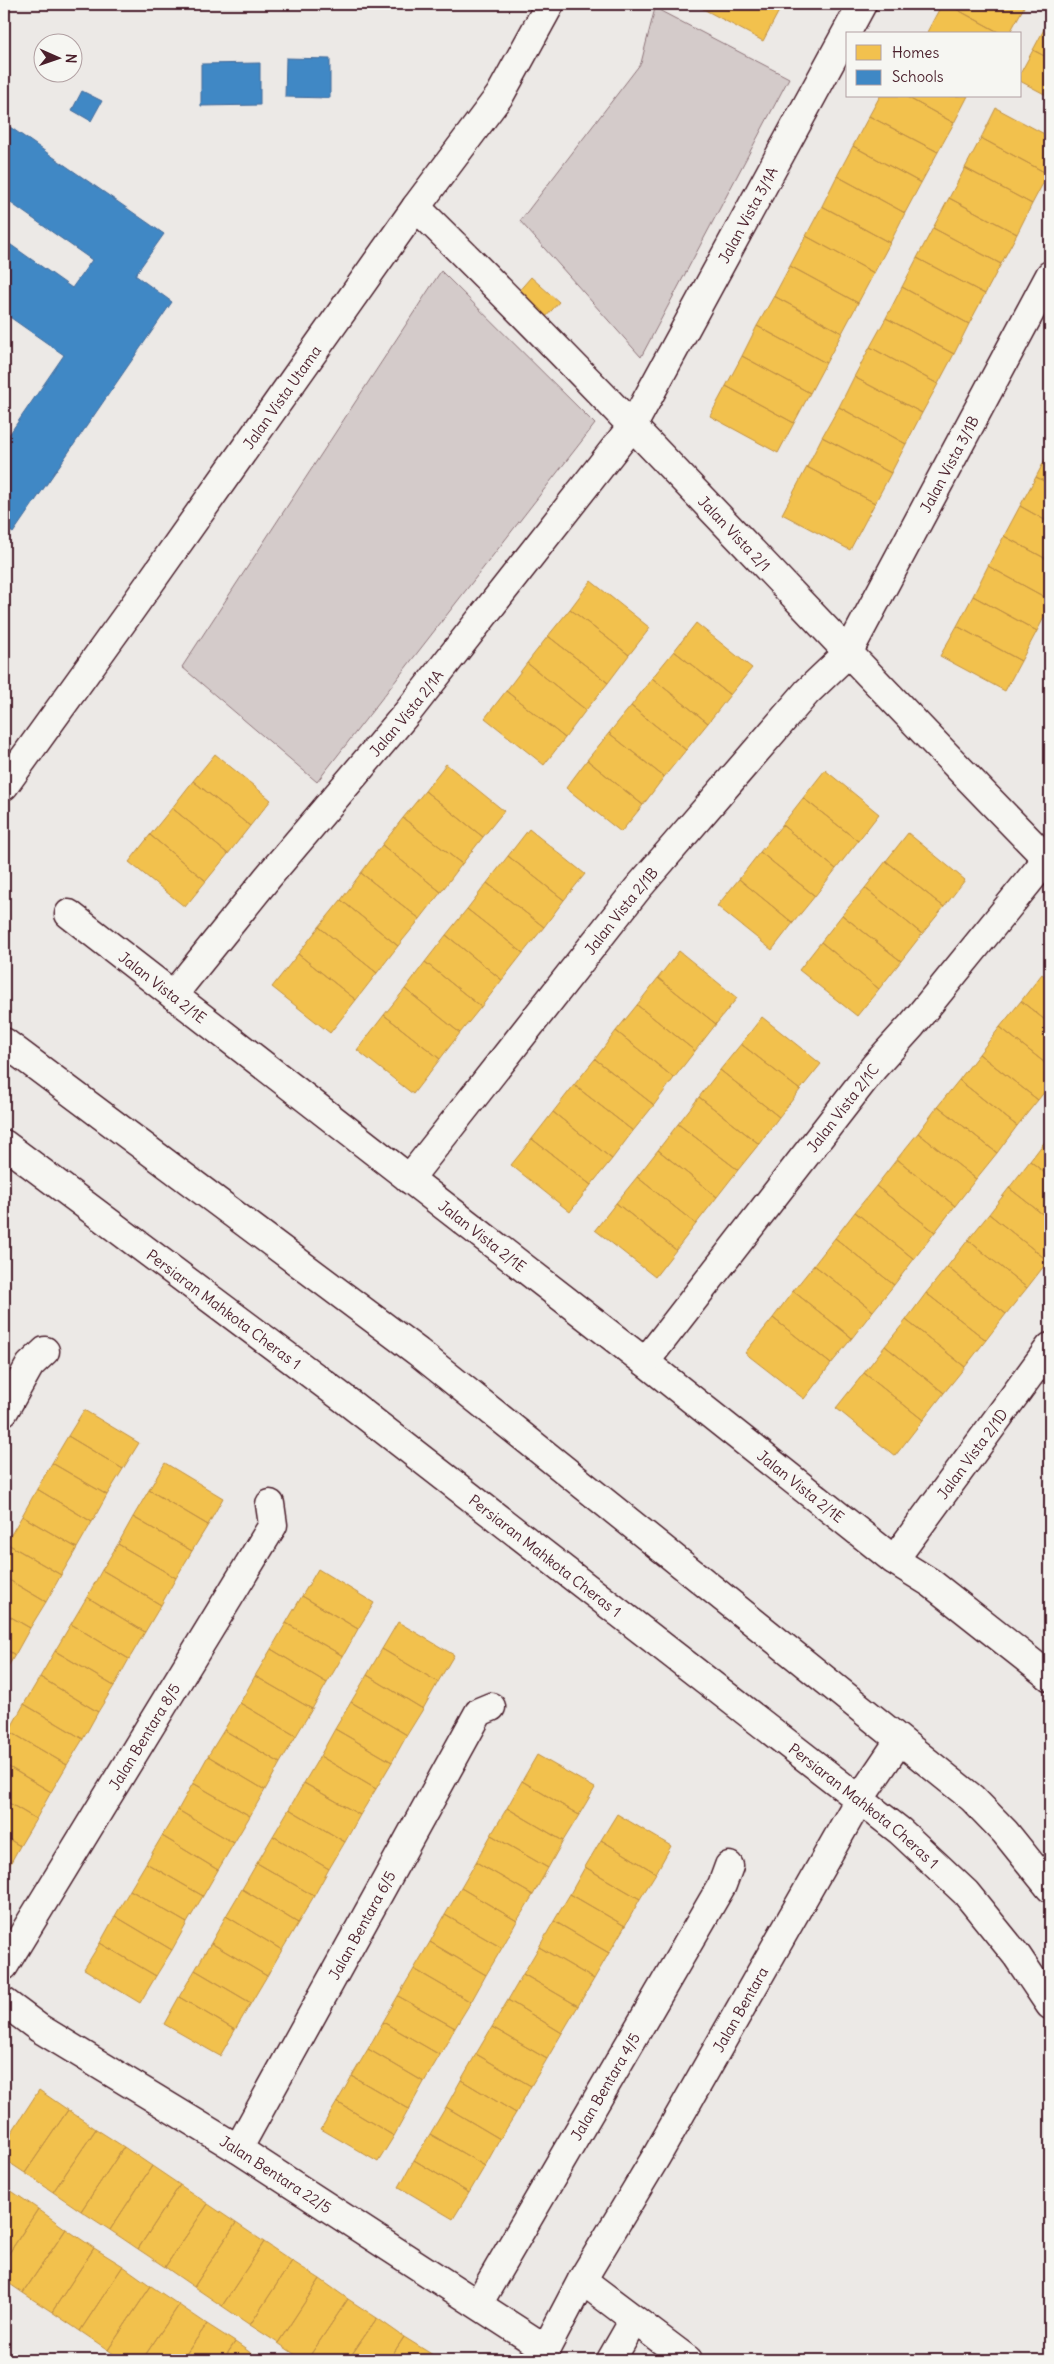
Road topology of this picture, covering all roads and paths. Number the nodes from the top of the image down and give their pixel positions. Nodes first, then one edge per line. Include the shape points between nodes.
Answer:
1 (550, 4) edge
2 (862, 4) edge
3 (847, 32) edge
4 (846, 33) edge
5 (416, 207) junction
6 (1050, 275) edge
7 (633, 424) junction
8 (848, 653) junction
9 (4, 786) edge
10 (1049, 860) edge
11 (69, 914) dead end
12 (173, 995) junction
13 (4, 1042) edge
14 (4, 1144) edge
15 (409, 1179) junction
16 (1050, 1347) edge
17 (45, 1351) dead end
18 (644, 1362) junction
19 (4, 1411) edge
20 (270, 1504) dead end
21 (894, 1560) junction
22 (1050, 1677) edge
23 (491, 1706) dead end
24 (899, 1741) junction
25 (859, 1800) junction
26 (729, 1866) dead end
27 (1050, 1888) edge
28 (4, 1966) edge
29 (4, 2002) edge
30 (1050, 2005) edge
31 (238, 2149) junction
32 (582, 2280) junction
33 (478, 2304) junction
34 (634, 2320) junction
35 (543, 2355) edge
36 (611, 2360) edge
37 (688, 2360) edge

1 - 5 street, Jalan Vista Utama via 500,95
2 - 3 street, Jalan Vista 3/1A
4 - 7 street, Jalan Vista 3/1A
5 - 7 street, Jalan Vista 2/1
5 - 9 street, Jalan Vista Utama
6 - 8 street, Jalan Vista 3/1B
7 - 8 street, Jalan Vista 2/1
7 - 12 street, Jalan Vista 2/1A via 407,713
8 - 10 street, Jalan Vista 2/1
8 - 15 street, Jalan Vista 2/1B via 808,692 638,888
10 - 18 street, Jalan Vista 2/1C via 874,1067
11 - 12 street, Jalan Vista 2/1E
12 - 15 street, Jalan Vista 2/1E
13 - 24 street via 418,1352
14 - 25 street, Persiaran Mahkota Cheras 1 via 343,1398
15 - 18 street, Jalan Vista 2/1E
16 - 21 street, Jalan Vista 2/1D
17 - 19 street via 30,1365
18 - 21 street, Jalan Vista 2/1E
20 - 28 street, Jalan Bentara 8/5 via 273,1524
21 - 22 street, Jalan Vista 2/1E via 931,1583
23 - 31 street, Jalan Bentara 6/5 via 480,1712
24 - 25 street, Jalan Bentara
24 - 27 street via 972,1798 1005,1832
25 - 30 street, Persiaran Mahkota Cheras 1 via 900,1832 966,1893 1017,1956
25 - 32 street, Jalan Bentara
26 - 33 street, Jalan Bentara 4/5 via 722,1885
29 - 31 street, Jalan Bentara 22/5 via 39,2028
31 - 33 street, Jalan Bentara 22/5
32 - 34 street
32 - 35 street, Jalan Bentara
33 - 35 street, Jalan Bentara 22/5
34 - 36 street
34 - 37 street

